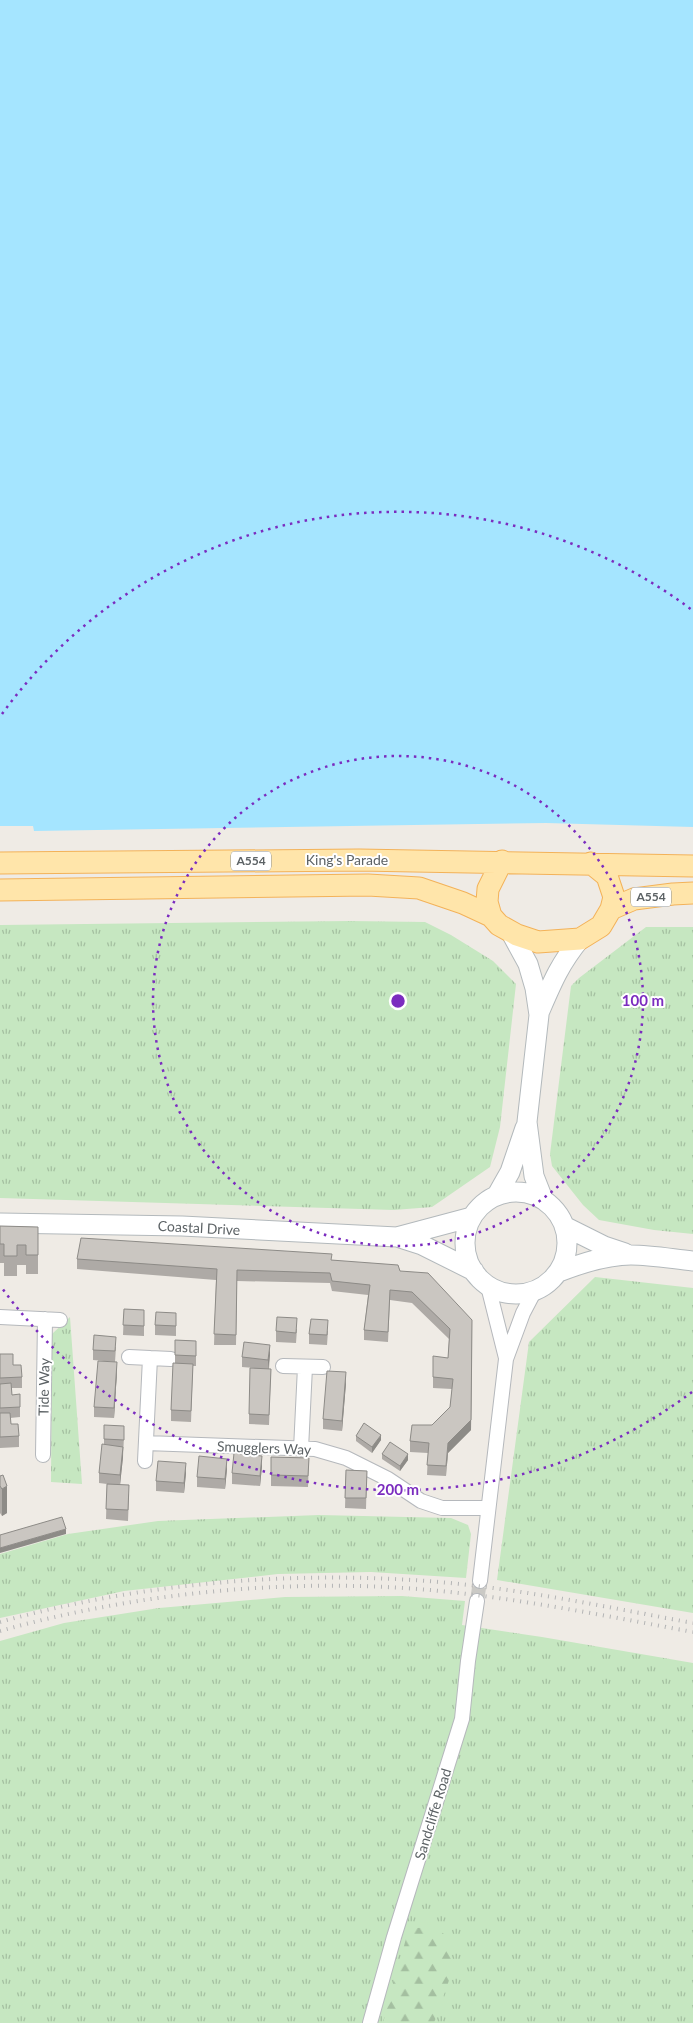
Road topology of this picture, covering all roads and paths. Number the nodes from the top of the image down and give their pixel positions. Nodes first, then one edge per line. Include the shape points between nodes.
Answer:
1 (502, 861) junction
2 (0, 863) edge
3 (591, 863) junction
4 (693, 866) edge
5 (0, 890) edge
6 (693, 893) edge
7 (611, 909) junction
8 (491, 916) junction
9 (510, 931) junction
10 (580, 939) junction
11 (539, 1014) junction
12 (527, 1122) junction
13 (497, 1195) junction
14 (543, 1199) junction
15 (472, 1217) junction
16 (0, 1222) edge
17 (564, 1226) junction
18 (397, 1237) junction
19 (631, 1255) junction
20 (693, 1261) edge
21 (474, 1271) junction
22 (559, 1272) junction
23 (488, 1286) junction
24 (534, 1292) junction
25 (0, 1317) edge
26 (45, 1319) junction
27 (60, 1320) dead end
28 (129, 1357) dead end
29 (150, 1358) junction
30 (171, 1359) dead end
31 (506, 1359) junction
32 (282, 1366) dead end
33 (305, 1367) junction
34 (323, 1368) dead end
35 (146, 1443) junction
36 (301, 1449) junction
37 (43, 1455) dead end
38 (146, 1461) dead end
39 (488, 1508) junction
40 (480, 1581) tunnel mouth
41 (477, 1601) tunnel mouth
42 (370, 2023) edge

1 - 2 main road, King's Parade / A554
1 - 3 main road, King's Parade / A554
1 - 8 main road via 488,889
3 - 4 main road, King's Parade / A554
3 - 7 main road, A554 via 607,876 614,897
5 - 8 main road, King's Parade / A554 via 368,885 419,888
6 - 7 main road, A554 via 634,899
7 - 10 main road, A554 via 601,926
8 - 9 main road, A554
9 - 10 main road, A554 via 538,942
9 - 11 street via 528,964
10 - 11 street via 554,976
11 - 12 street
12 - 13 street via 510,1172
12 - 14 street via 534,1176
13 - 14 street via 523,1192
13 - 15 street
14 - 17 street via 555,1210
15 - 18 street, Coastal Drive
15 - 21 street via 466,1231 465,1249
16 - 18 street, Coastal Drive via 182,1226
17 - 19 street
17 - 22 street via 568,1244
18 - 21 street, Coastal Drive via 422,1245
19 - 20 street
19 - 22 street via 590,1261
21 - 23 street
22 - 24 street via 551,1282
23 - 24 street via 512,1294
23 - 31 street
24 - 31 street
25 - 26 street
26 - 27 street
26 - 37 street, Tide Way
28 - 29 street
29 - 30 street
29 - 35 street
31 - 39 street
32 - 33 street
33 - 34 street
33 - 36 street
35 - 36 street, Smugglers Way
35 - 38 street
36 - 39 street, Smugglers Way via 315,1449 346,1458 388,1479 421,1501 442,1508
39 - 40 street
41 - 42 street, Sandcliffe Road via 462,1719

